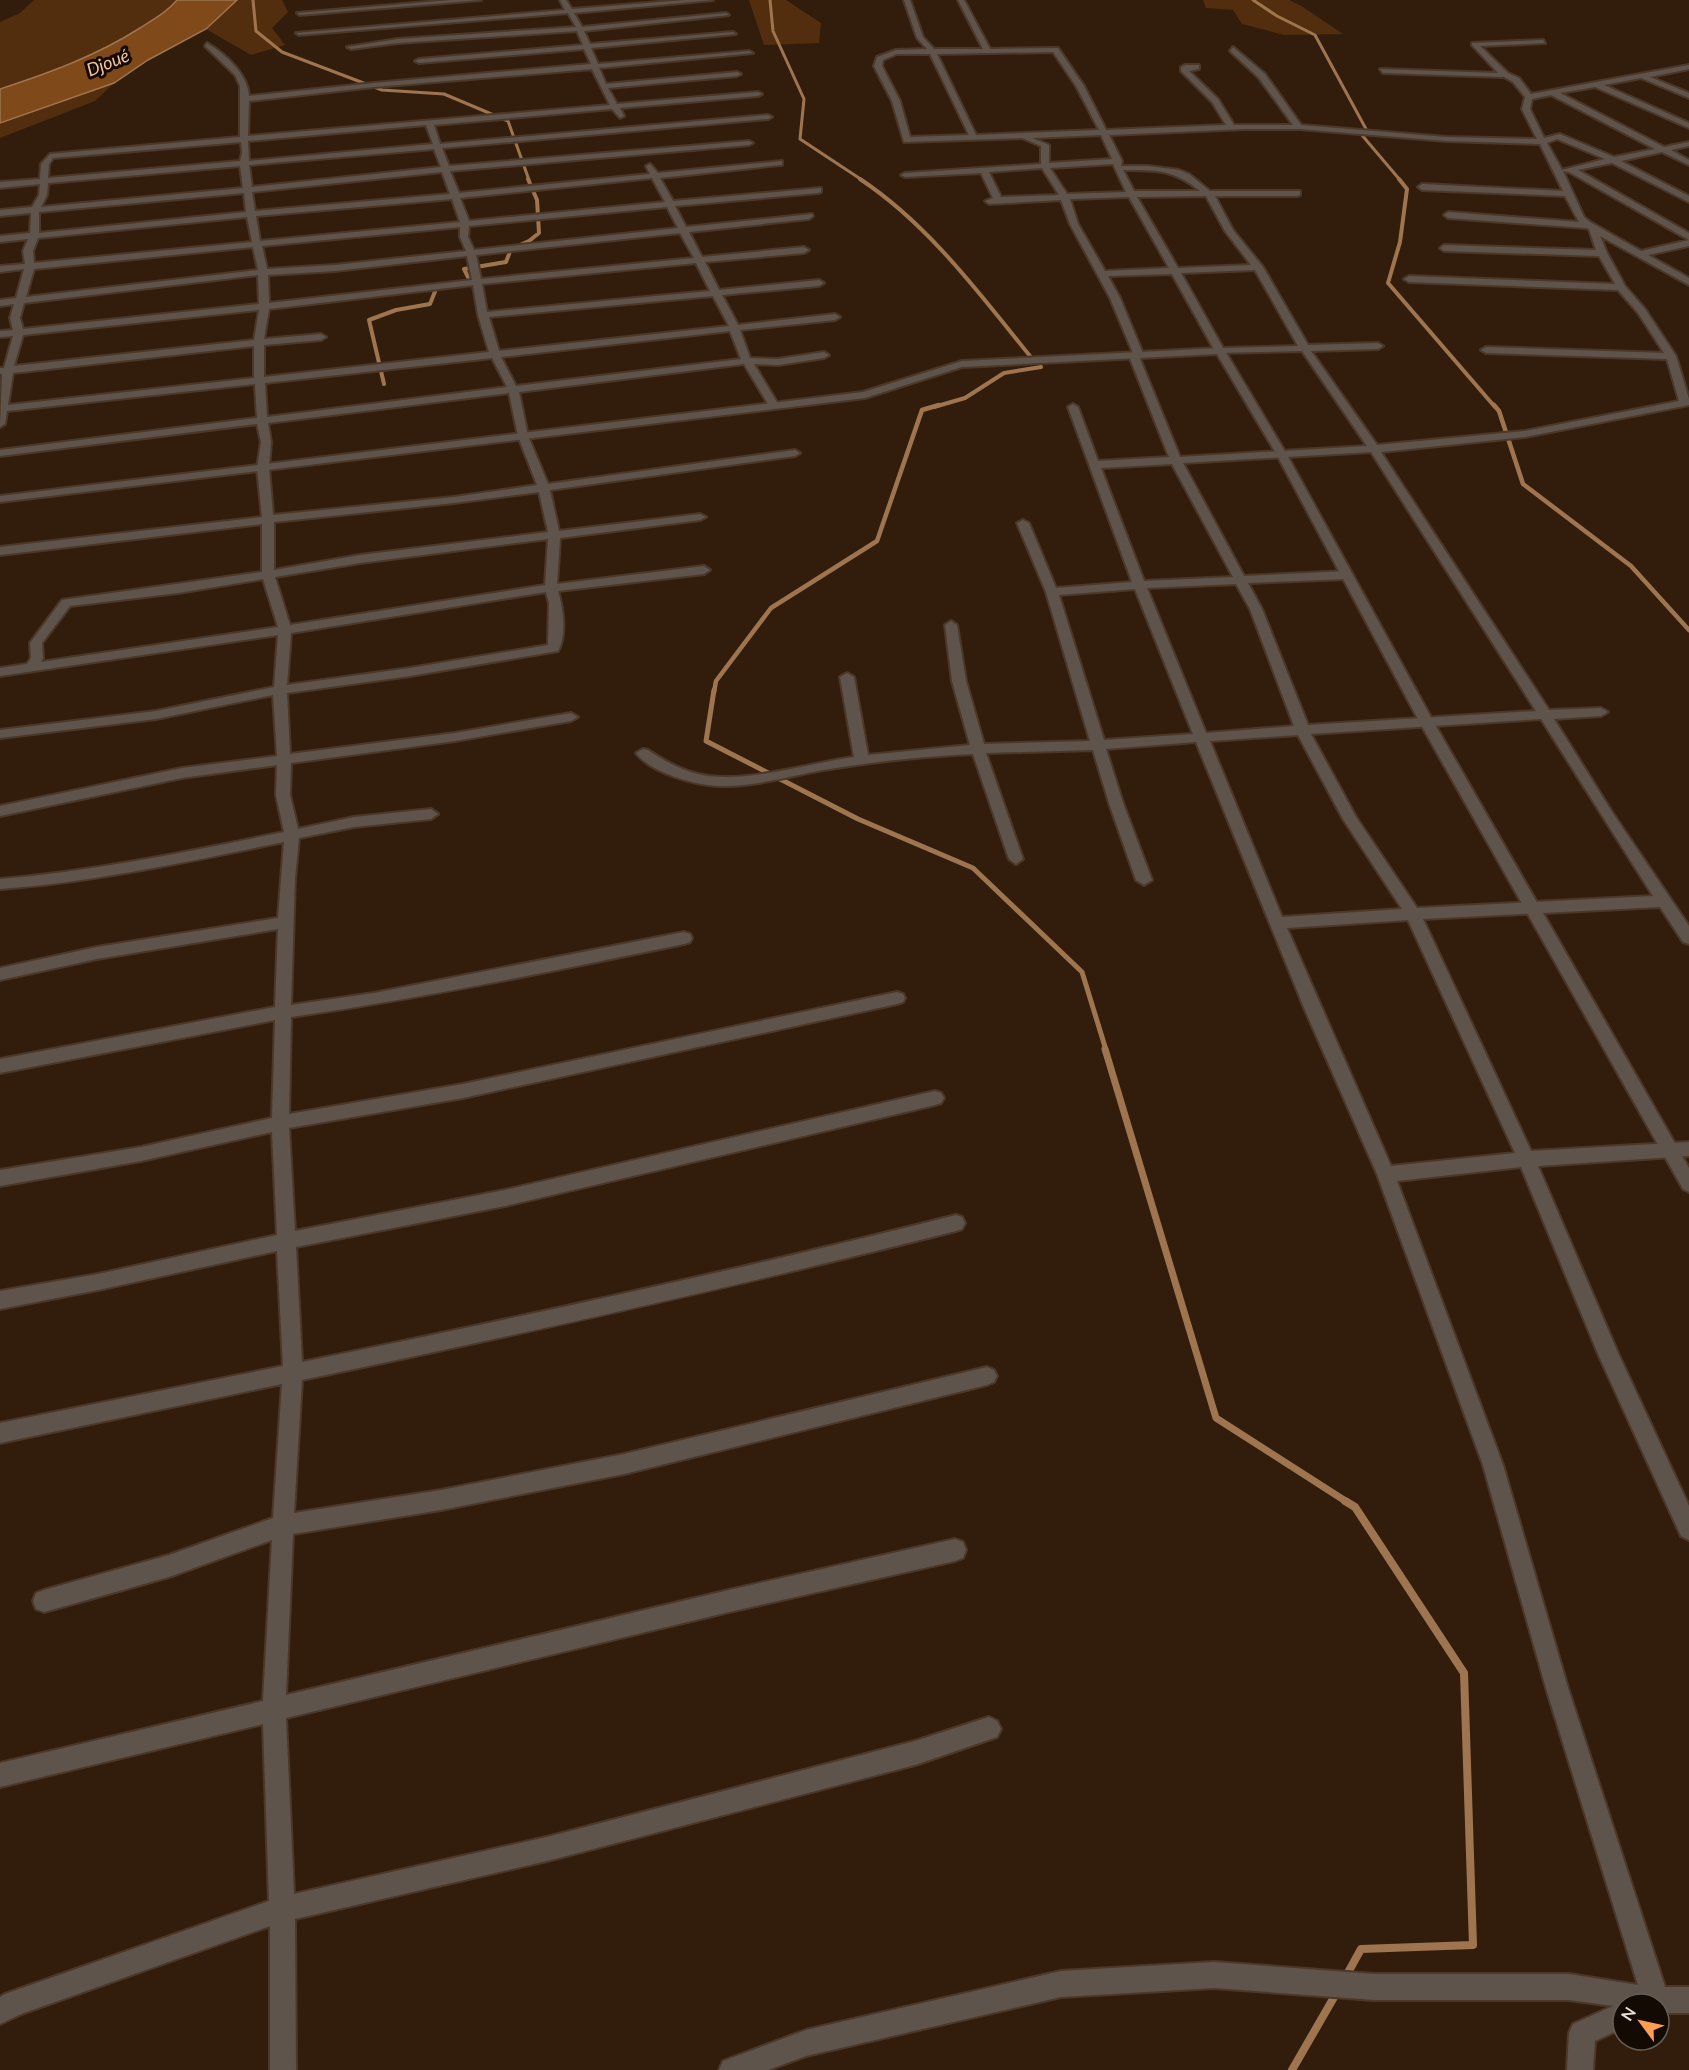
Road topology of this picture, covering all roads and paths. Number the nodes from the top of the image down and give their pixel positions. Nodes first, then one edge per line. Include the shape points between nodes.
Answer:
1 (478, 0) edge
2 (563, 0) edge
3 (710, 0) edge
4 (907, 0) edge
5 (961, 0) edge
6 (391, 7) junction
7 (568, 11) junction
8 (300, 13) dead end
9 (726, 15) dead end
10 (397, 25) junction
11 (580, 29) junction
12 (299, 33) dead end
13 (733, 34) dead end
14 (409, 40) junction
15 (1543, 42) dead end
16 (207, 45) dead end
17 (351, 47) dead end
18 (588, 48) junction
19 (1233, 49) dead end
20 (987, 50) junction
21 (932, 51) junction
22 (749, 53) dead end
23 (597, 66) junction
24 (1196, 67) dead end
25 (1689, 67) edge
26 (418, 71) junction
27 (1383, 71) dead end
28 (737, 74) dead end
29 (1505, 75) junction
30 (1641, 75) junction
31 (1596, 84) junction
32 (603, 86) junction
33 (1551, 92) junction
34 (758, 94) dead end
35 (1689, 96) edge
36 (1529, 97) junction
37 (246, 99) junction
38 (614, 108) junction
39 (768, 117) dead end
40 (429, 123) junction
41 (1689, 126) edge
42 (1231, 127) junction
43 (1299, 127) junction
44 (1104, 133) junction
45 (1024, 137) junction
46 (974, 138) junction
47 (244, 139) junction
48 (637, 141) junction
49 (1542, 142) junction
50 (749, 143) dead end
51 (1689, 144) edge
52 (438, 147) junction
53 (1661, 150) junction
54 (1613, 160) junction
55 (244, 162) junction
56 (779, 163) dead end
57 (1689, 163) edge
58 (1118, 165) junction
59 (1045, 166) junction
60 (446, 169) junction
61 (982, 169) junction
62 (1564, 171) junction
63 (653, 176) junction
64 (905, 176) dead end
65 (45, 180) junction
66 (0, 184) edge
67 (1422, 188) dead end
68 (249, 190) junction
69 (818, 190) dead end
70 (1297, 193) dead end
71 (1133, 194) junction
72 (1568, 194) junction
73 (1210, 195) junction
74 (455, 196) junction
75 (1065, 198) junction
76 (1689, 199) edge
77 (998, 200) junction
78 (987, 201) dead end
79 (671, 204) junction
80 (34, 210) junction
81 (0, 213) edge
82 (253, 214) junction
83 (1448, 215) dead end
84 (809, 216) dead end
85 (465, 223) junction
86 (1590, 227) junction
87 (682, 229) junction
88 (34, 236) junction
89 (1689, 237) edge
90 (0, 239) edge
91 (1689, 243) edge
92 (256, 244) junction
93 (1444, 248) dead end
94 (804, 250) dead end
95 (471, 253) junction
96 (1602, 253) junction
97 (1640, 254) junction
98 (699, 260) junction
99 (30, 265) junction
100 (1258, 267) junction
101 (0, 269) edge
102 (1175, 270) junction
103 (263, 272) junction
104 (1100, 274) junction
105 (1409, 279) dead end
106 (478, 282) junction
107 (1689, 282) edge
108 (819, 283) dead end
109 (1621, 287) junction
110 (715, 294) junction
111 (21, 300) junction
112 (0, 303) edge
113 (264, 307) junction
114 (483, 315) junction
115 (835, 317) dead end
116 (734, 327) junction
117 (19, 333) junction
118 (0, 334) edge
119 (321, 337) dead end
120 (260, 342) junction
121 (1377, 346) dead end
122 (1305, 350) junction
123 (1486, 350) dead end
124 (1220, 351) junction
125 (495, 354) junction
126 (824, 356) dead end
127 (1137, 356) junction
128 (1671, 357) junction
129 (746, 361) junction
130 (4, 371) edge
131 (259, 380) junction
132 (514, 392) junction
133 (1687, 402) edge
134 (773, 404) junction
135 (1072, 408) dead end
136 (1, 409) edge
137 (262, 420) junction
138 (0, 424) edge
139 (524, 436) junction
140 (1374, 449) junction
141 (0, 453) edge
142 (795, 453) dead end
143 (1282, 454) junction
144 (1175, 459) junction
145 (1094, 465) junction
146 (263, 468) junction
147 (544, 488) junction
148 (0, 499) edge
149 (700, 517) dead end
150 (267, 519) junction
151 (1023, 523) dead end
152 (554, 535) junction
153 (0, 551) edge
154 (704, 570) dead end
155 (268, 575) junction
156 (1347, 575) junction
157 (1242, 581) junction
158 (1142, 585) junction
159 (551, 588) junction
160 (1052, 592) junction
161 (951, 625) dead end
162 (285, 629) junction
163 (31, 669) junction
164 (0, 672) edge
165 (847, 677) dead end
166 (280, 690) junction
167 (1601, 712) dead end
168 (1546, 716) junction
169 (571, 717) dead end
170 (1426, 721) junction
171 (1303, 731) junction
172 (0, 734) edge
173 (1202, 736) junction
174 (1100, 744) junction
175 (978, 749) junction
176 (643, 753) dead end
177 (284, 760) junction
178 (862, 760) junction
179 (0, 811) edge
180 (431, 814) dead end
181 (292, 834) junction
182 (1016, 859) dead end
183 (1144, 880) dead end
184 (0, 884) edge
185 (1666, 901) junction
186 (1532, 906) junction
187 (1414, 915) junction
188 (287, 922) junction
189 (1277, 923) junction
190 (684, 938) dead end
191 (1689, 939) edge
192 (0, 974) edge
193 (897, 999) dead end
194 (283, 1012) junction
195 (0, 1066) edge
196 (935, 1098) dead end
197 (280, 1124) junction
198 (1689, 1149) edge
199 (1670, 1151) junction
200 (1526, 1159) junction
201 (1386, 1174) junction
202 (0, 1178) edge
203 (1689, 1184) edge
204 (956, 1223) dead end
205 (285, 1241) junction
206 (0, 1300) edge
207 (294, 1373) junction
208 (987, 1376) dead end
209 (0, 1433) edge
210 (283, 1525) junction
211 (1689, 1529) edge
212 (955, 1550) dead end
213 (44, 1601) dead end
214 (274, 1709) junction
215 (989, 1729) dead end
216 (0, 1775) edge
217 (282, 1909) junction
218 (1649, 1992) edge
219 (1611, 1995) edge
220 (1689, 2000) edge
221 (1671, 2001) edge
222 (0, 2011) edge
223 (1611, 2020) edge
224 (283, 2070) edge
225 (732, 2070) edge
226 (1580, 2070) edge

1 - 6 street
2 - 7 street
3 - 7 street
4 - 21 street via 920,38
5 - 20 street
6 - 8 street
6 - 10 street
7 - 10 street
7 - 11 street
9 - 11 street
10 - 12 street
10 - 14 street
11 - 14 street
11 - 18 street
13 - 18 street
14 - 17 street
14 - 26 street
15 - 29 street via 1475,42
16 - 37 street via 241,78
18 - 23 street
18 - 26 street via 473,54
19 - 43 street via 1262,76
20 - 21 street
20 - 44 street via 1055,50 1080,86
21 - 46 street
21 - 46 street via 896,52 880,58 878,66 896,101 907,140
22 - 23 street
23 - 26 street
23 - 32 street
24 - 42 street via 1185,67 1185,71 1215,100
25 - 30 street
26 - 37 street
27 - 29 street
28 - 32 street
29 - 36 street via 1516,80
30 - 31 street
30 - 35 street
31 - 33 street
31 - 41 street
32 - 38 street
33 - 36 street
33 - 53 street
34 - 38 street
36 - 49 street via 1526,109
37 - 47 street
38 - 40 street
38 - 48 street
39 - 48 street
40 - 47 street
40 - 52 street
42 - 43 street
42 - 44 street
43 - 49 street
44 - 45 street
44 - 58 street
45 - 46 street
45 - 59 street via 1045,145
47 - 55 street
47 - 65 street via 50,156 45,164
48 - 50 street
48 - 52 street
48 - 60 street
48 - 63 street
49 - 54 street via 1557,136
49 - 62 street
51 - 53 street
52 - 55 street
52 - 60 street
53 - 54 street
53 - 57 street
54 - 62 street
54 - 76 street
55 - 65 street
55 - 68 street
56 - 63 street
58 - 59 street
58 - 71 street
58 - 73 street via 1176,172
59 - 61 street
59 - 75 street
60 - 68 street
60 - 74 street
61 - 64 street
61 - 77 street
62 - 72 street
62 - 89 street
63 - 74 street
63 - 79 street
65 - 66 street
65 - 80 street via 43,195
67 - 72 street
68 - 80 street
68 - 82 street
69 - 79 street
70 - 73 street
71 - 73 street
71 - 75 street
71 - 102 street
72 - 86 street
73 - 100 street via 1229,231
74 - 82 street
74 - 85 street
75 - 77 street
75 - 104 street
77 - 78 street
79 - 85 street
79 - 87 street
80 - 81 street
80 - 88 street
82 - 88 street
82 - 92 street
83 - 86 street
84 - 87 street
85 - 92 street
85 - 95 street
86 - 96 street
86 - 97 street
87 - 95 street
87 - 98 street
88 - 90 street
88 - 99 street via 28,251
91 - 97 street
92 - 99 street
92 - 103 street
93 - 96 street
94 - 98 street
95 - 103 street
95 - 106 street
96 - 109 street
97 - 107 street
98 - 106 street
98 - 110 street
99 - 101 street
99 - 111 street
100 - 102 street
100 - 122 street
102 - 104 street
102 - 124 street
103 - 111 street
103 - 113 street
104 - 127 street via 1115,298
105 - 109 street
106 - 113 street
106 - 114 street
108 - 110 street
109 - 128 street via 1642,311
110 - 114 street
110 - 116 street
111 - 112 street
111 - 117 street via 15,318
113 - 117 street
113 - 120 street
114 - 125 street
115 - 116 street
116 - 125 street
116 - 129 street
117 - 118 street
117 - 130 street
119 - 120 street
120 - 130 street
120 - 131 street
121 - 122 street
122 - 124 street
122 - 140 street
123 - 128 street
124 - 127 street
124 - 143 street
125 - 131 street
125 - 132 street
126 - 129 street via 778,362
127 - 134 street via 962,364 865,395
127 - 144 street
128 - 133 street
129 - 132 street
129 - 134 street
130 - 136 street
131 - 136 street
131 - 137 street
132 - 137 street
132 - 139 street
133 - 140 street via 1525,434
134 - 139 street
135 - 145 street
136 - 138 street
137 - 141 street
137 - 146 street via 266,442
139 - 146 street
139 - 147 street
140 - 143 street
140 - 168 street
142 - 147 street
143 - 144 street
143 - 156 street
144 - 145 street
144 - 157 street
145 - 158 street
146 - 148 street
146 - 150 street
147 - 150 street
147 - 152 street
149 - 152 street
150 - 153 street
150 - 155 street
151 - 160 street
152 - 155 street
152 - 159 street
154 - 159 street
155 - 162 street
155 - 163 street via 66,603 54,614 36,644 37,658
156 - 157 street
156 - 170 street
157 - 158 street
157 - 171 street
158 - 160 street
158 - 173 street
159 - 162 street
159 - 166 street via 555,603 553,648
160 - 174 street
161 - 175 street via 959,681
162 - 163 street
162 - 166 street
163 - 164 street
165 - 178 street
166 - 172 street via 156,715
166 - 177 street
167 - 168 street
168 - 170 street
168 - 185 street
169 - 177 street via 455,738
170 - 171 street
170 - 186 street
171 - 173 street
171 - 187 street via 1350,819
173 - 174 street
173 - 189 street
174 - 175 street
174 - 183 street
175 - 178 street
175 - 182 street
176 - 178 street via 666,768 709,782
177 - 179 street via 182,773
177 - 181 street via 283,795
180 - 181 street via 354,822
181 - 184 street via 184,857
181 - 188 street
185 - 186 street
185 - 191 street
186 - 187 street
186 - 199 street
187 - 189 street
187 - 200 street
188 - 192 street via 97,953
188 - 194 street
189 - 201 street
190 - 194 street via 374,999
193 - 197 street via 463,1091
194 - 195 street
194 - 197 street
196 - 205 street via 505,1198
197 - 202 street via 141,1154
197 - 205 street
198 - 199 street
199 - 200 street
199 - 203 street
200 - 201 street
200 - 211 street via 1609,1356
201 - 218 street via 1492,1465
204 - 207 street via 791,1265
205 - 206 street
205 - 207 street
207 - 209 street
207 - 210 street
208 - 210 street via 624,1464 441,1500
210 - 213 street via 169,1566
210 - 214 street
212 - 214 street
214 - 216 street
214 - 217 street
215 - 217 street via 915,1753 547,1849
217 - 222 street
217 - 224 street
219 - 225 street via 1569,1987 1374,1987 1214,1975 1061,1983 806,2043
220 - 221 street
223 - 226 street via 1582,2033

